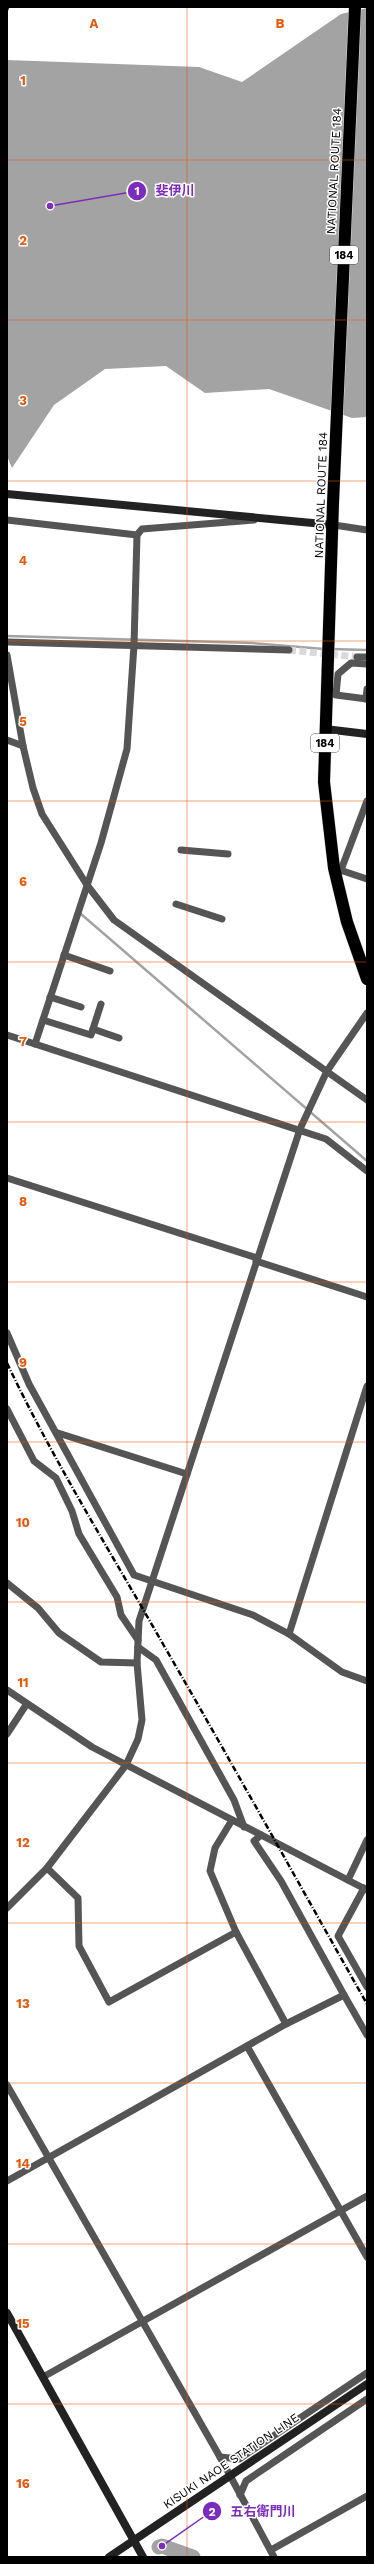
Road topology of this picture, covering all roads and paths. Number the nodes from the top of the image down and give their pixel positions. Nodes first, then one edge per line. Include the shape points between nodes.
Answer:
1 (355, 7) edge
2 (7, 494) edge
3 (274, 518) junction
4 (7, 520) edge
5 (334, 525) junction
6 (367, 530) edge
7 (137, 535) junction
8 (7, 642) edge
9 (134, 644) junction
10 (289, 650) tunnel mouth
11 (7, 655) edge
12 (357, 657) tunnel mouth
13 (367, 657) edge
14 (367, 664) edge
15 (367, 689) edge
16 (366, 699) edge
17 (325, 729) junction
18 (367, 734) edge
19 (7, 740) edge
20 (23, 746) junction
21 (367, 801) edge
22 (182, 850) dead end
23 (228, 854) dead end
24 (338, 869) junction
25 (367, 879) edge
26 (87, 884) junction
27 (176, 904) dead end
28 (222, 919) dead end
29 (64, 955) junction
30 (110, 971) dead end
31 (367, 979) edge
32 (50, 996) junction
33 (101, 1004) dead end
34 (81, 1007) dead end
35 (367, 1013) edge
36 (43, 1020) junction
37 (93, 1029) junction
38 (7, 1035) edge
39 (119, 1038) dead end
40 (35, 1044) junction
41 (327, 1071) junction
42 (367, 1100) edge
43 (300, 1129) junction
44 (367, 1171) edge
45 (7, 1178) edge
46 (257, 1259) junction
47 (367, 1297) edge
48 (7, 1333) edge
49 (367, 1386) edge
50 (7, 1409) edge
51 (10, 1417) edge
52 (58, 1433) junction
53 (187, 1474) junction
54 (7, 1583) edge
55 (152, 1583) junction
56 (288, 1634) junction
57 (138, 1644) junction
58 (137, 1663) junction
59 (367, 1681) edge
60 (7, 1690) edge
61 (26, 1705) junction
62 (7, 1734) edge
63 (126, 1765) junction
64 (232, 1820) junction
65 (244, 1826) junction
66 (260, 1835) junction
67 (367, 1840) edge
68 (47, 1868) junction
69 (348, 1880) junction
70 (366, 1889) edge
71 (7, 1908) edge
72 (236, 1932) junction
73 (367, 1987) edge
74 (344, 1995) junction
75 (286, 2024) junction
76 (367, 2035) edge
77 (247, 2046) junction
78 (7, 2085) edge
79 (48, 2157) junction
80 (7, 2181) edge
81 (367, 2196) edge
82 (340, 2211) junction
83 (367, 2257) edge
84 (7, 2313) edge
85 (142, 2323) junction
86 (367, 2373) edge
87 (43, 2377) junction
88 (367, 2384) edge
89 (367, 2399) edge
90 (220, 2457) junction
91 (229, 2476) junction
92 (240, 2495) junction
93 (367, 2496) edge
94 (134, 2540) junction
95 (272, 2554) edge
96 (109, 2557) edge
97 (143, 2557) edge

1 - 5 highway, NATIONAL ROUTE 184 / 184
2 - 3 street
3 - 5 street
3 - 7 street via 142,529
4 - 7 street
5 - 6 street
5 - 17 highway, NATIONAL ROUTE 184 / 184
7 - 9 street
8 - 9 street
9 - 10 street
9 - 26 street via 127,748
11 - 20 street
12 - 13 street
14 - 16 street via 351,663 338,674 336,695
15 - 16 street
17 - 18 street
17 - 24 highway, NATIONAL ROUTE 184 / 184 via 324,782
19 - 20 street
20 - 26 street via 42,814
21 - 24 street
22 - 23 street
24 - 25 street
24 - 31 highway, NATIONAL ROUTE 184 / 184 via 347,922
26 - 29 street
26 - 41 street via 114,920 135,937
27 - 28 street
29 - 30 street
29 - 32 street
32 - 34 street
32 - 36 street
33 - 37 street
35 - 41 street
36 - 37 street via 91,1035
36 - 40 street
37 - 39 street
38 - 40 street
40 - 43 street
41 - 42 street
41 - 43 street
43 - 44 street via 326,1139
43 - 46 street
45 - 46 street
46 - 47 street
46 - 53 street
48 - 52 street via 29,1384
49 - 56 street
50 - 51 street
51 - 57 street via 34,1460 56,1478 72,1511 79,1534 117,1597 121,1615
52 - 53 street
52 - 55 street via 134,1575
53 - 55 street
54 - 58 street via 38,1608 59,1633 101,1662
55 - 56 street via 253,1615
55 - 57 street via 139,1621
56 - 59 street via 342,1672
57 - 58 street
57 - 65 street via 156,1660 234,1800
58 - 63 street via 142,1720 138,1739
60 - 61 street
61 - 62 street
61 - 63 street via 92,1747
63 - 64 street
63 - 68 street
64 - 65 street
64 - 72 street via 215,1848 210,1871
65 - 66 street
66 - 69 street
66 - 74 street via 254,1841 282,1881
67 - 69 street
68 - 71 street
68 - 72 street via 78,1898 79,1946 109,2002
69 - 70 street
70 - 73 street via 338,1936
72 - 75 street
74 - 75 street
74 - 76 street
75 - 77 street
77 - 79 street
77 - 82 street
78 - 79 street
79 - 80 street
79 - 85 street
81 - 82 street
82 - 83 street
82 - 85 street
84 - 87 street
85 - 87 street
85 - 90 street
86 - 90 street via 238,2459
87 - 94 street
88 - 91 street, KISUKI NAOE STATION LINE
89 - 92 street via 246,2481
90 - 91 street
91 - 92 street
91 - 94 street, KISUKI NAOE STATION LINE
92 - 95 street
93 - 95 street
94 - 96 street, KISUKI NAOE STATION LINE
94 - 97 street

